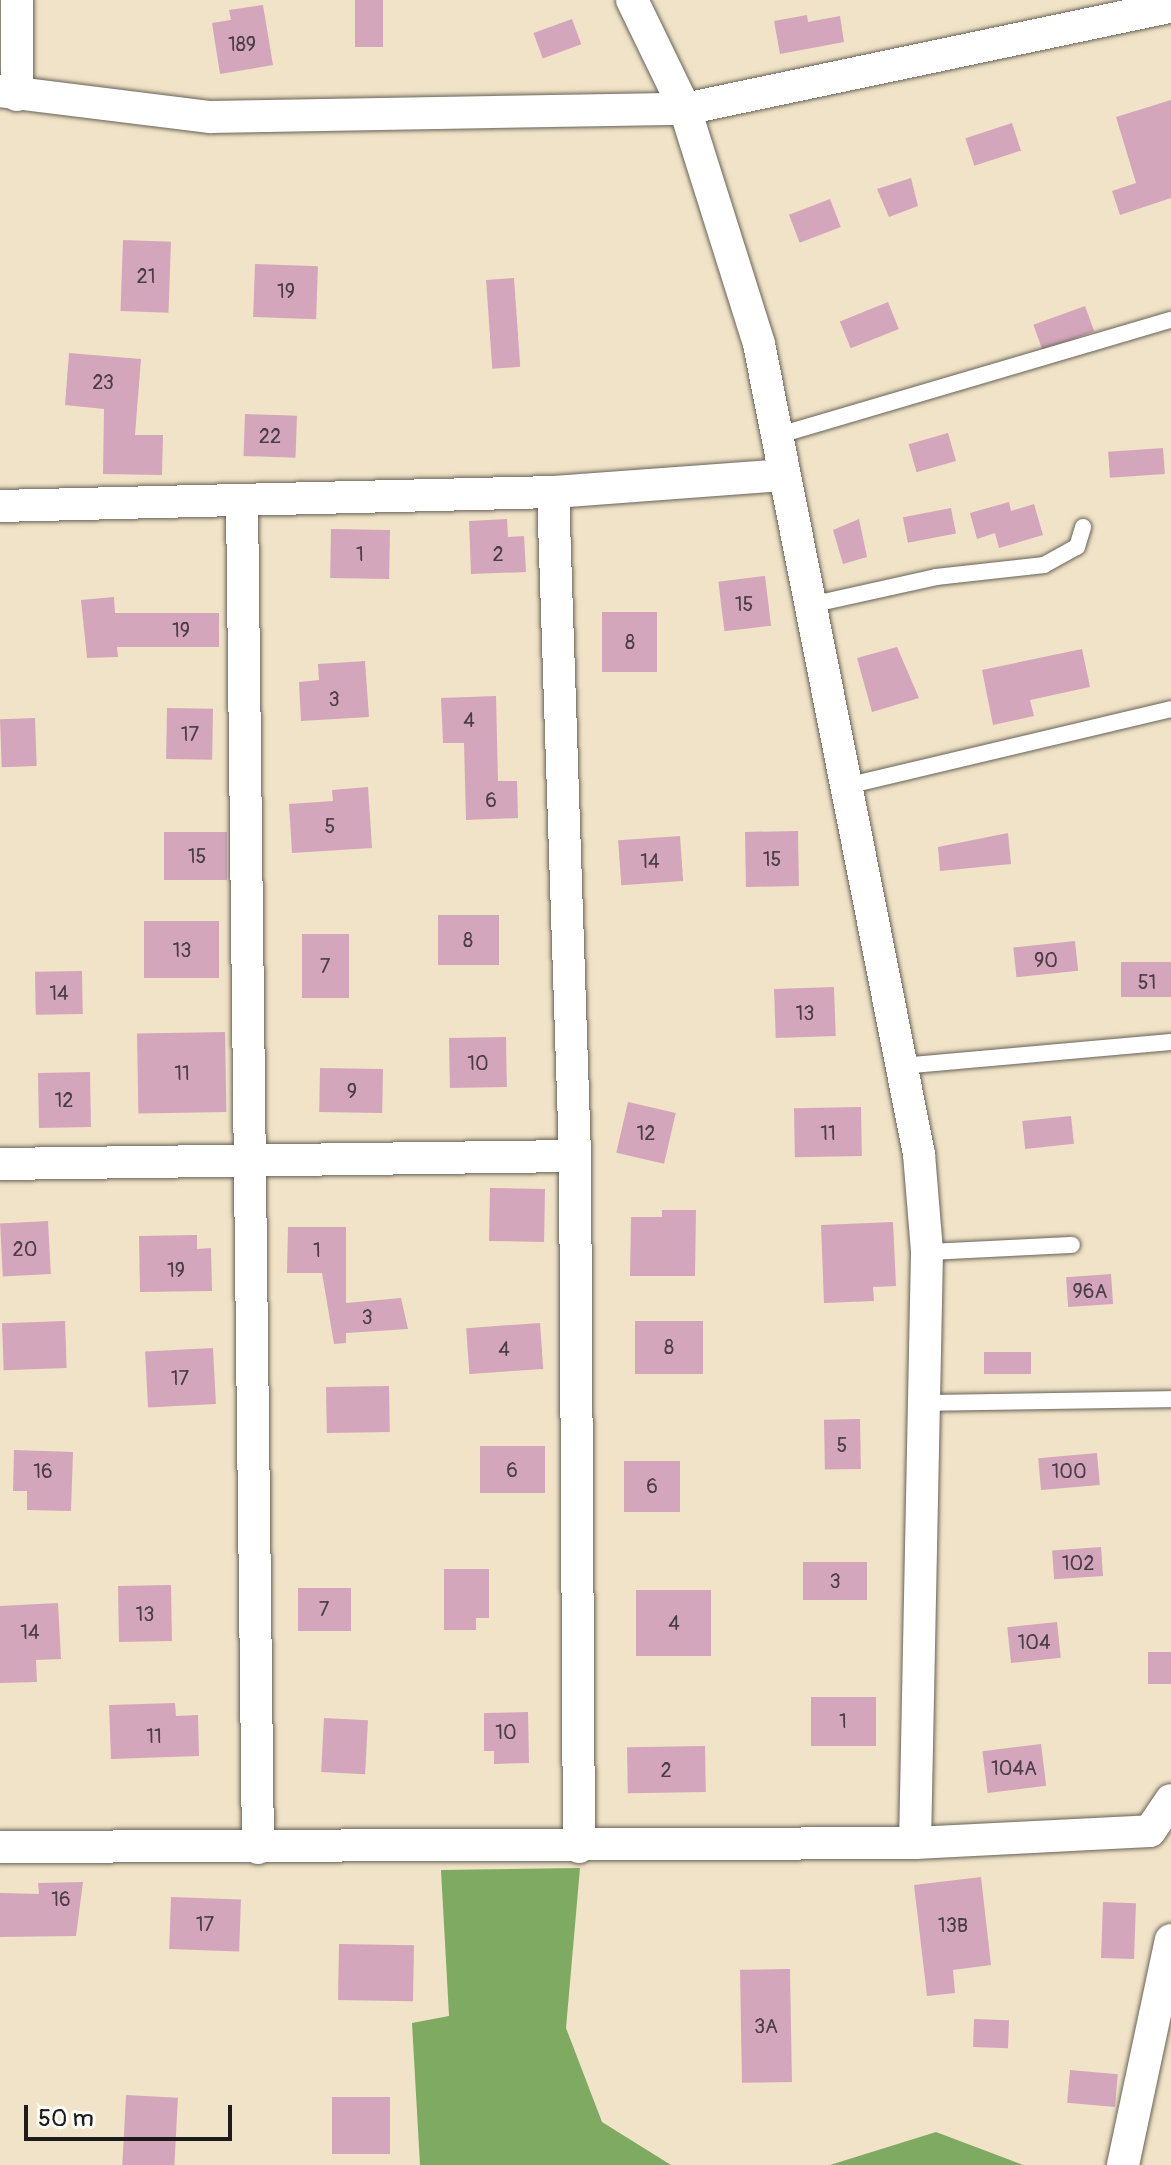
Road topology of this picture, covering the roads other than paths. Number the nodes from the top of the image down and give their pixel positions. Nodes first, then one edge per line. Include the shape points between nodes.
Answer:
1 (17, 0) edge
2 (632, 0) edge
3 (1171, 7) edge
4 (8, 93) edge
5 (685, 109) junction
6 (1171, 320) edge
7 (776, 436) junction
8 (783, 475) junction
9 (553, 492) junction
10 (242, 500) junction
11 (0, 506) edge
12 (1083, 527) dead end
13 (810, 605) junction
14 (1171, 709) edge
15 (846, 786) junction
16 (1171, 1042) edge
17 (901, 1066) junction
18 (251, 1156) junction
19 (575, 1156) junction
20 (0, 1164) edge
21 (1072, 1245) dead end
22 (927, 1252) junction
23 (1171, 1399) edge
24 (925, 1403) junction
25 (1171, 1800) edge
26 (1160, 1839) edge
27 (915, 1843) junction
28 (0, 1847) edge
29 (579, 1847) junction
30 (258, 1848) junction
31 (1171, 1940) edge
32 (1123, 2165) edge

1 - 4 street
2 - 5 street
3 - 5 street
4 - 5 street via 210,117
5 - 7 street via 759,344
6 - 7 lane
7 - 8 street
8 - 9 street
8 - 13 street
9 - 10 street
9 - 19 street
10 - 11 street
10 - 18 street
12 - 13 lane via 1077,547 1044,565 936,577
13 - 15 street
14 - 15 lane
15 - 17 street
16 - 17 lane
17 - 22 street
18 - 19 street
18 - 20 street
18 - 30 street
19 - 29 street
21 - 22 lane
22 - 24 street
23 - 24 lane
24 - 27 street
25 - 26 street
26 - 27 street
27 - 29 street
28 - 30 street
29 - 30 street
31 - 32 street

